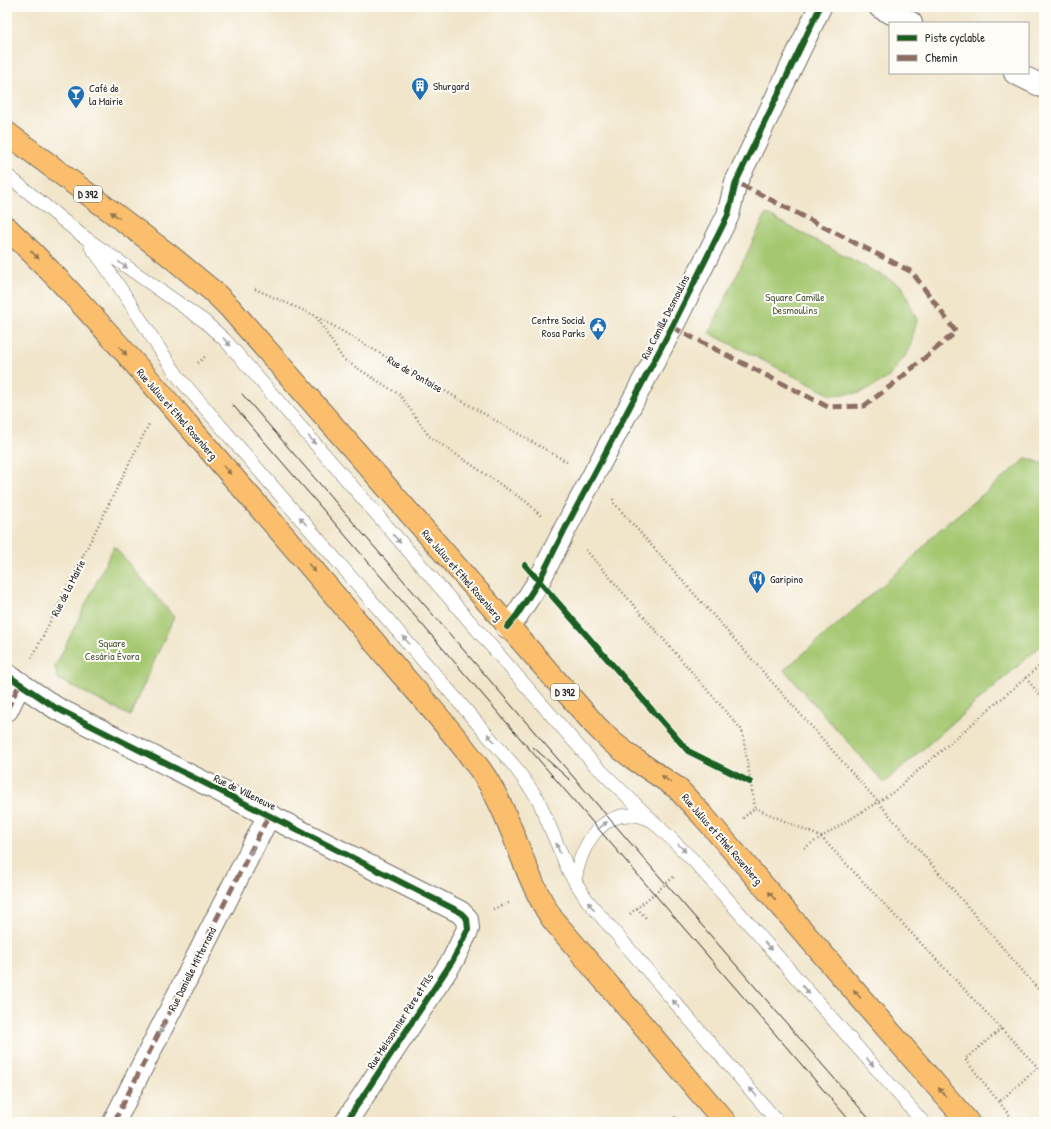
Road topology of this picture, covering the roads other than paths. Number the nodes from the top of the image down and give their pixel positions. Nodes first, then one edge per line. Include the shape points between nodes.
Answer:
1 (820, 7) edge
2 (880, 7) edge
3 (909, 22) edge
4 (1017, 74) edge
5 (1044, 87) edge
6 (7, 133) edge
7 (7, 175) edge
8 (7, 228) edge
9 (80, 234) junction
10 (507, 626) junction
11 (13, 679) edge
12 (7, 710) edge
13 (269, 815) junction
14 (654, 821) junction
15 (575, 883) junction
16 (468, 929) joint
17 (114, 1122) edge
18 (346, 1122) edge
19 (725, 1122) edge
20 (778, 1122) edge
21 (923, 1122) edge
22 (968, 1122) edge

1 - 10 street, Rue Camille Desmoulins via 736,182 728,215 672,327 539,580 517,616
2 - 3 street
4 - 5 street
10 -> 6 main road, Rue Julius et Ethel Rosenberg / D 392 via 215,293
7 - 9 lane
8 -> 19 main road, Rue Julius et Ethel Rosenberg via 45,265 161,395 480,768 500,804 533,887 553,920
9 -> 14 lane via 204,321 224,340 592,763
15 -> 9 lane via 560,854 538,799 504,753 180,379 158,350 105,265
22 -> 10 main road, Rue Julius et Ethel Rosenberg / D 392 via 690,800 612,742
11 - 12 street
11 - 13 street, Rue de Villeneuve via 56,708
13 - 16 street, Rue de Villeneuve via 460,912 466,919
13 -> 17 street, Rue Danielle Mitterrand
15 -> 14 lane via 577,866 585,846 605,824 625,815 643,816
14 -> 21 lane via 693,860
20 -> 15 lane via 611,930
16 - 18 street, Rue Meissonnier Père et Fils via 453,960

